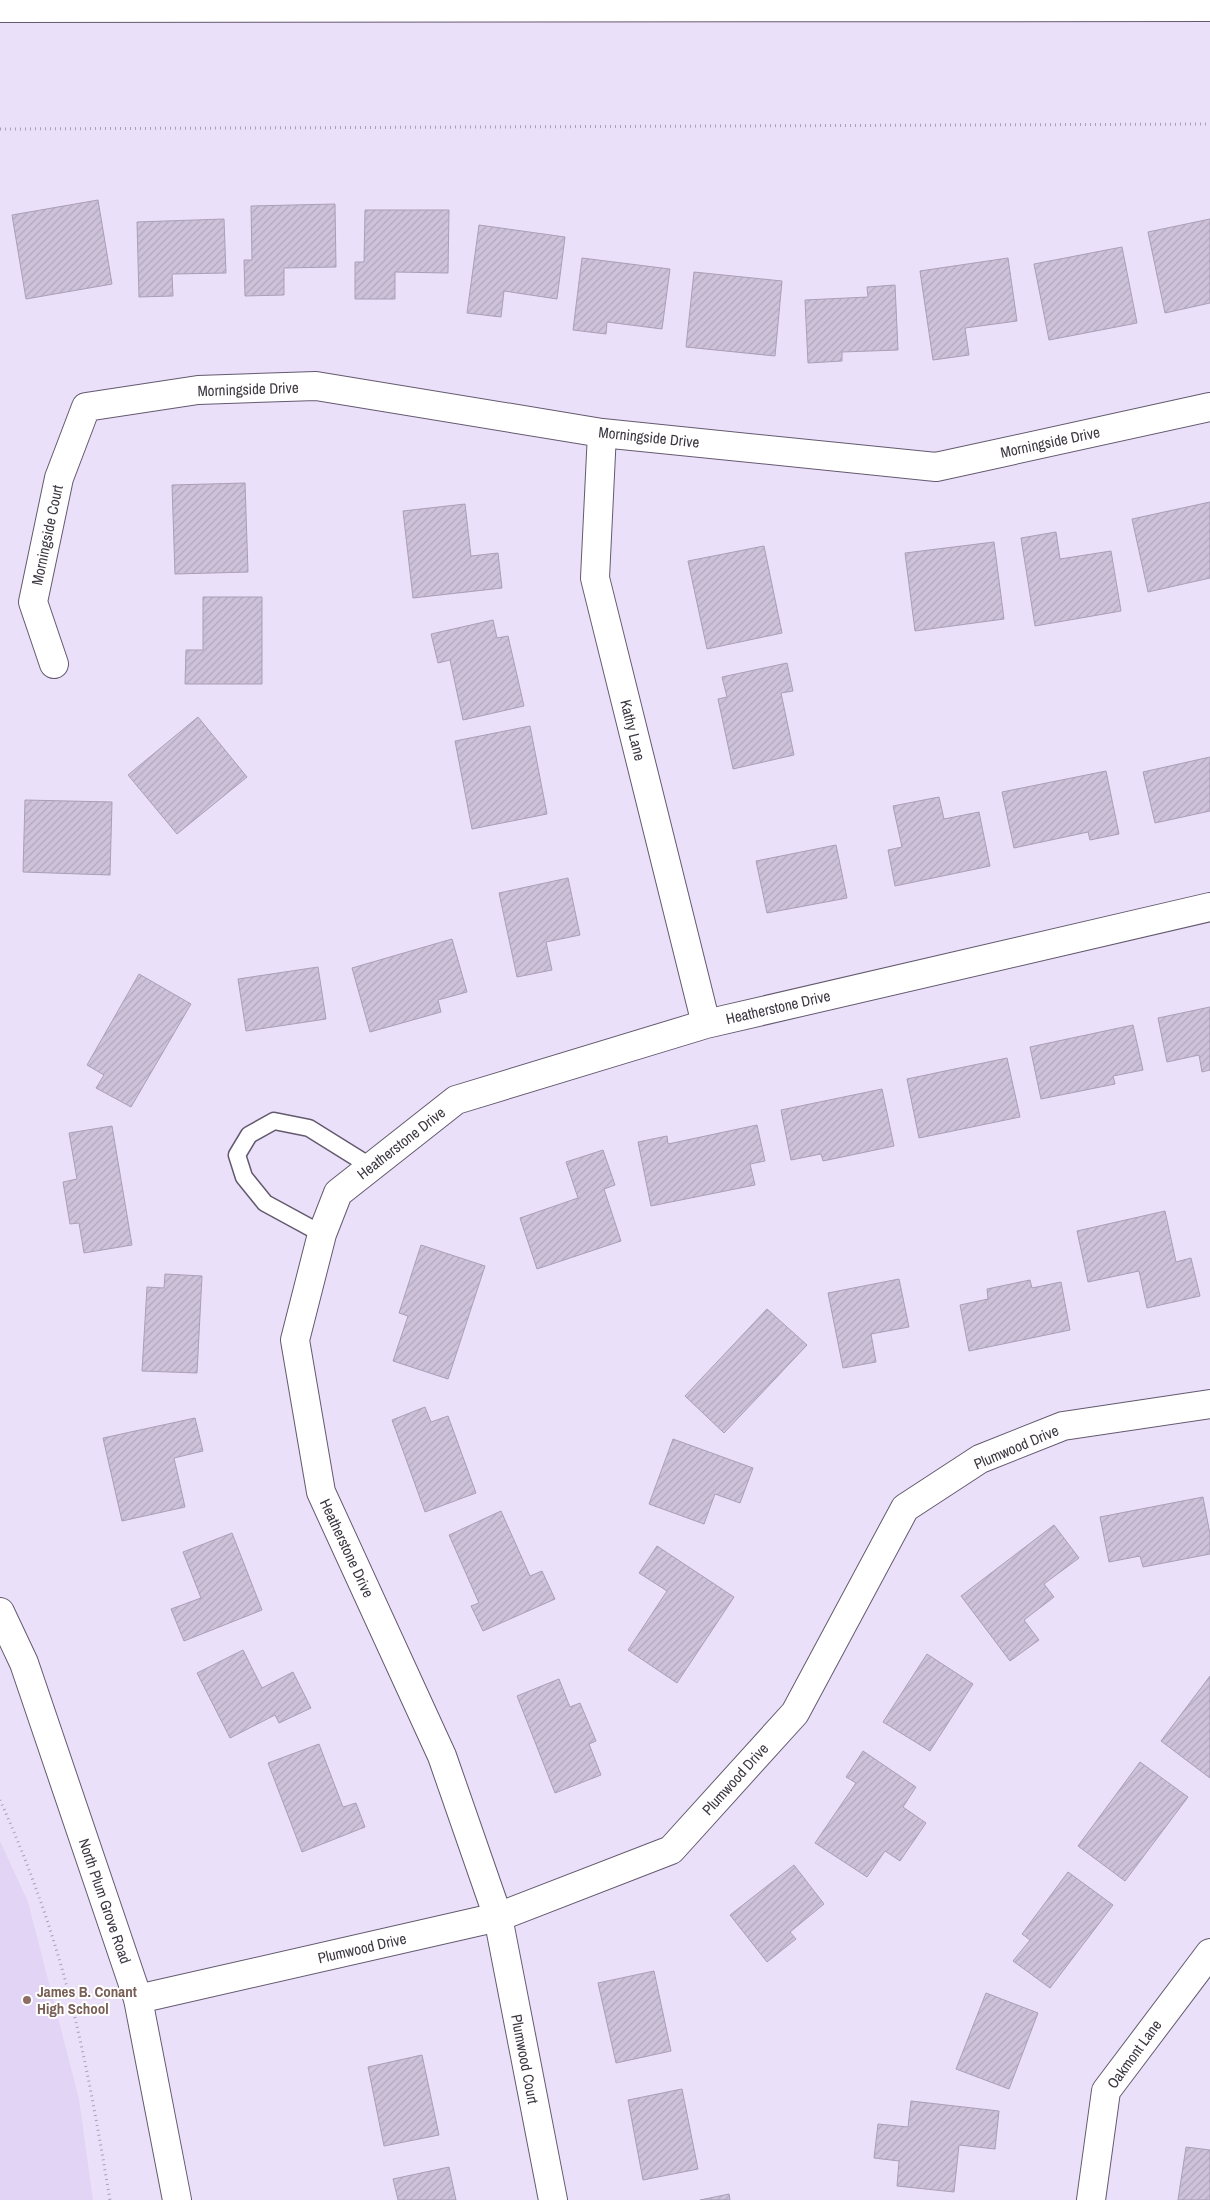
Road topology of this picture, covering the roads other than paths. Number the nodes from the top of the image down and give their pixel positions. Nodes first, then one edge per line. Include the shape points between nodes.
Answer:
1 (0, 8) edge
2 (1210, 8) edge
3 (1210, 406) edge
4 (86, 407) joint
5 (602, 432) junction
6 (54, 664) dead end
7 (1210, 907) edge
8 (706, 1024) junction
9 (370, 1166) junction
10 (322, 1234) junction
11 (1210, 1404) edge
12 (0, 1612) edge
13 (498, 1917) junction
14 (1210, 1952) edge
15 (138, 1999) junction
16 (177, 2200) edge
17 (552, 2200) edge
18 (1092, 2200) edge

1 - 2 street
3 - 5 street, Morningside Drive via 936,467
4 - 5 street, Morningside Drive via 198,390 316,386
4 - 6 street, Morningside Court via 60,478 33,602
5 - 8 street, Kathy Lane via 595,578
7 - 8 street, Heatherstone Drive
8 - 9 street, Heatherstone Drive via 456,1100
9 - 10 street, Heatherstone Drive via 338,1193
9 - 10 lane via 309,1128 274,1121 249,1135 237,1155 244,1177 265,1203
10 - 13 street, Heatherstone Drive via 295,1340 322,1492 442,1756
11 - 13 street, Plumwood Drive via 1063,1426 980,1459 905,1508 795,1713 671,1850
12 - 15 street, North Plum Grove Road via 24,1663
13 - 15 street, Plumwood Drive
13 - 17 street, Plumwood Court
14 - 18 street, Oakmont Lane via 1106,2091
15 - 16 street, North Plum Grove Road

